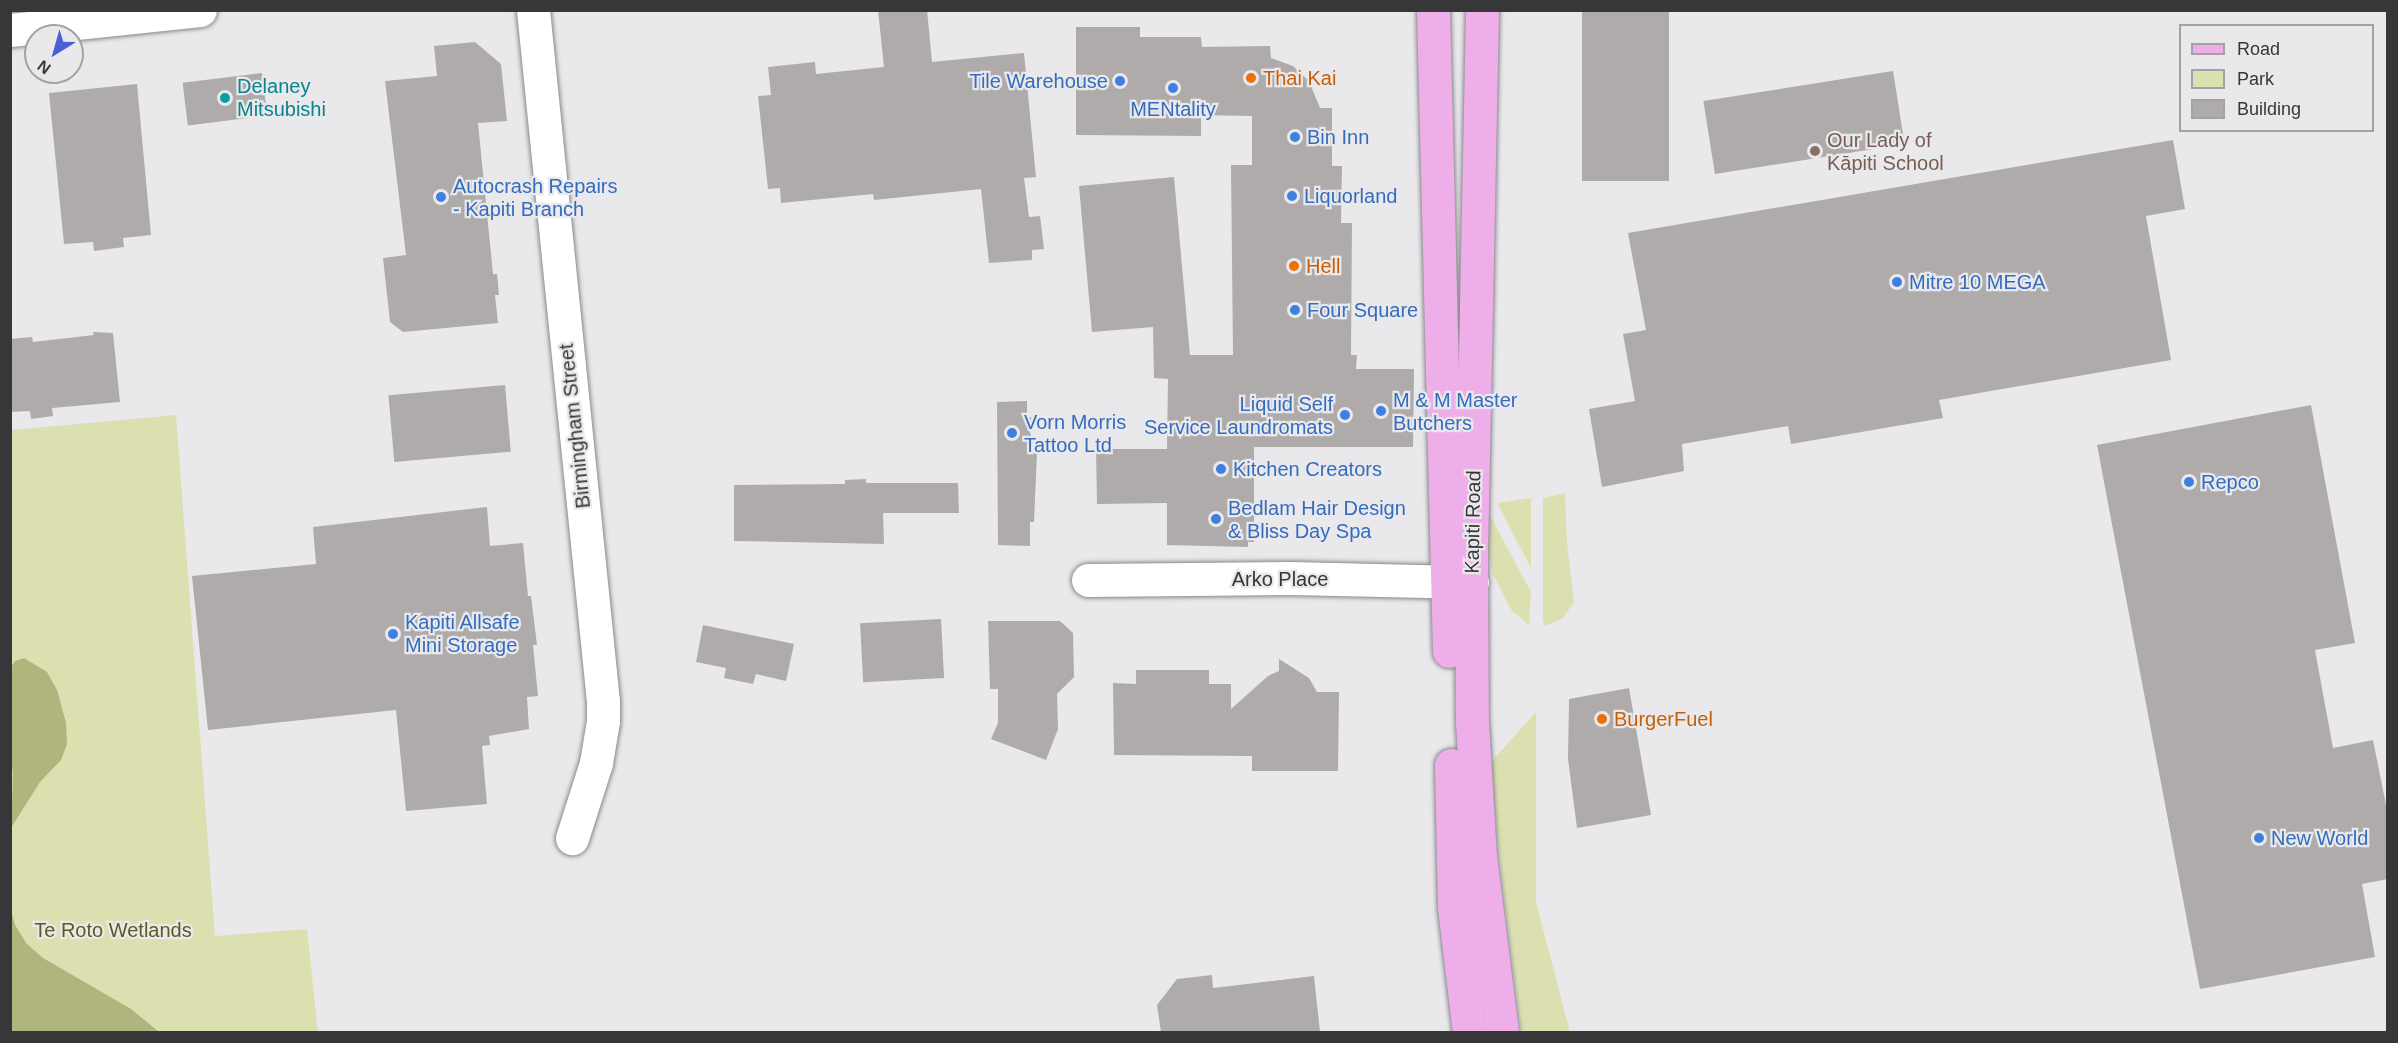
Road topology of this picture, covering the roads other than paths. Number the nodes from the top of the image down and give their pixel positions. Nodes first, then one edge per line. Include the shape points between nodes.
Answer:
1 (200, 10) edge
2 (533, 10) edge
3 (1432, 10) edge
4 (1482, 10) edge
5 (166, 12) edge
6 (10, 30) edge
7 (1088, 580) dead end
8 (1460, 581) junction
9 (573, 838) dead end
10 (1480, 856) junction
11 (1454, 907) junction
12 (1469, 1032) edge
13 (1502, 1032) edge

1 - 5 street
2 - 9 street, Birmingham Street via 603,701 596,763
3 - 8 main road, Kapiti Road
4 - 8 main road, Kapiti Road
5 - 6 street
7 - 8 street, Arko Place
8 - 10 main road, Kapiti Road
8 - 11 main road, Kapiti Road
10 - 11 main road
10 - 13 main road, Kapiti Road
11 - 12 main road, Kapiti Road

